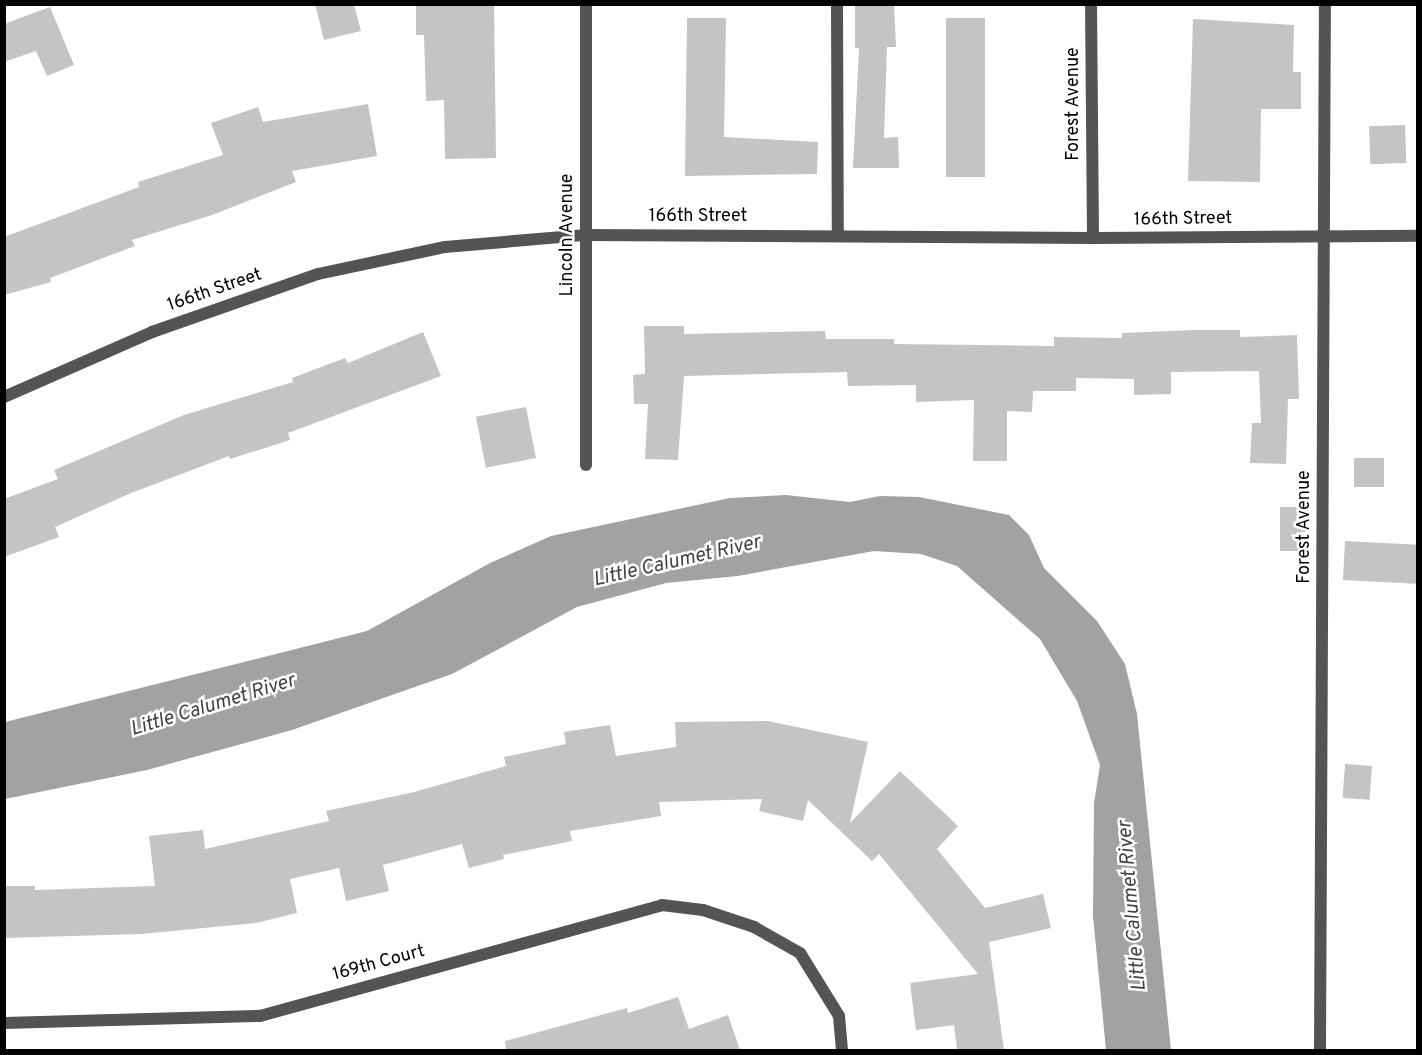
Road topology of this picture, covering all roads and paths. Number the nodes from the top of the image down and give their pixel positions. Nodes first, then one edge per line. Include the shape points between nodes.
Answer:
1 (586, 4) edge
2 (837, 4) edge
3 (1091, 4) edge
4 (1325, 4) edge
5 (586, 235) junction
6 (838, 236) junction
7 (1324, 236) junction
8 (1418, 236) edge
9 (1093, 238) junction
10 (4, 397) edge
11 (586, 465) dead end
12 (4, 1023) edge
13 (842, 1050) edge
14 (1320, 1050) edge

1 - 5 street, Lincoln Avenue
2 - 6 street
3 - 9 street, Forest Avenue
4 - 7 street, Forest Avenue
5 - 6 street, 166th Street
5 - 10 street, 166th Street via 445,247 318,274 152,332
5 - 11 street, Lincoln Avenue
6 - 9 street, 166th Street
7 - 8 street, 166th Street
7 - 9 street, 166th Street
7 - 14 street, Forest Avenue
12 - 13 street, 169th Court via 260,1016 662,904 703,910 754,927 800,953 839,1016

